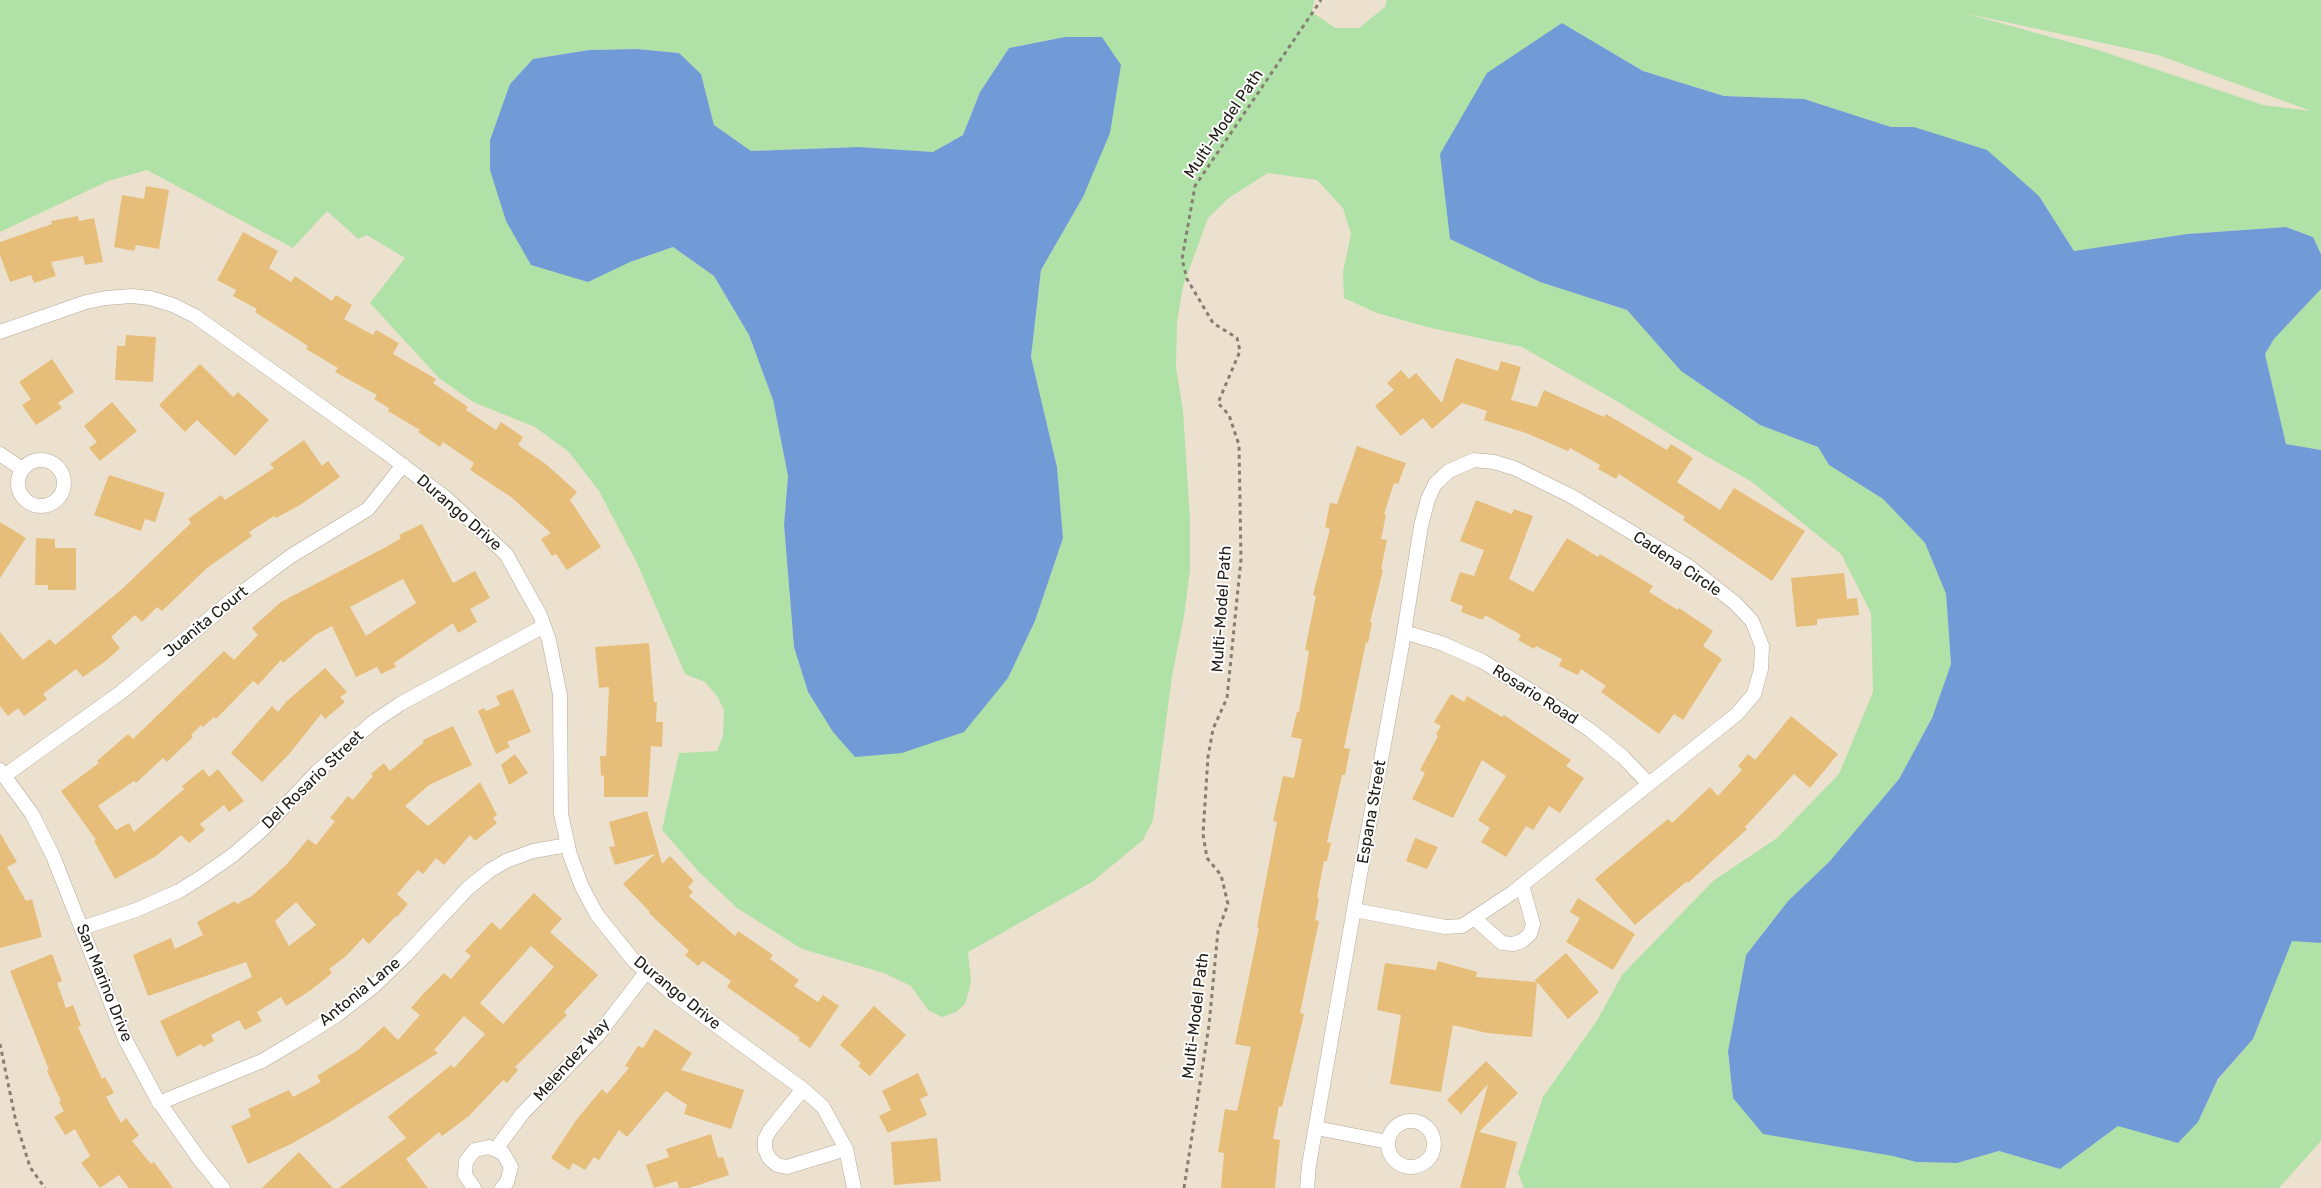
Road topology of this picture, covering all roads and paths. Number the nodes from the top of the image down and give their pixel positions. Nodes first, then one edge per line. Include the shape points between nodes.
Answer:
1 (1321, 0) edge
2 (0, 332) edge
3 (0, 454) edge
4 (1474, 460) joint
5 (403, 466) junction
6 (22, 469) dead end
7 (544, 626) junction
8 (1404, 632) junction
9 (2, 773) edge
10 (1649, 784) junction
11 (568, 845) junction
12 (1522, 885) junction
13 (1354, 910) junction
14 (1474, 918) junction
15 (82, 928) junction
16 (647, 972) junction
17 (0, 1044) edge
18 (803, 1089) junction
19 (160, 1103) junction
20 (1316, 1128) junction
21 (1388, 1142) dead end
22 (496, 1148) junction
23 (846, 1149) junction
24 (40, 1181) junction
25 (39, 1188) edge
26 (44, 1188) edge
27 (223, 1188) edge
28 (474, 1188) edge
29 (502, 1188) edge
30 (854, 1188) edge
31 (1184, 1188) edge
32 (1307, 1188) edge

1 - 31 path, Multi-Model Path via 1195,186 1182,259 1187,279 1212,323 1237,338 1240,351 1218,403 1229,416 1239,445 1241,559 1227,698 1212,729 1208,757 1203,834 1207,858 1221,874 1228,904 1218,931 1209,1025
2 - 5 street, Durango Drive via 106,298 150,298 173,305 203,321
3 - 6 street
4 - 8 street, Espana Street via 1449,471 1435,484 1428,498
4 - 10 street, Cadena Circle via 1514,468 1571,496 1688,566 1735,603 1752,621 1762,646 1761,669 1754,694 1737,714
5 - 7 street, Durango Drive via 446,498 506,554
5 - 9 street, Juanita Court via 368,509 291,556 225,605 120,693
7 - 11 street, Durango Drive via 560,695 561,814
7 - 15 street, Del Rosario Street via 400,704 372,723 317,772 263,829 200,878 136,910
8 - 10 street, Rosario Road via 1441,643 1482,661 1536,694 1590,730
8 - 13 street, Espana Street
9 - 15 street, San Marino Drive via 32,814
10 - 12 street, Cadena Circle
11 - 16 street, Durango Drive via 582,887 597,915 634,961
11 - 19 street, Antonia Lane via 533,851 506,861 489,872 468,888 374,986 337,1015 262,1061
12 - 14 street, Cadena Circle
12 - 14 street via 1533,924 1530,934 1522,941 1502,943
13 - 14 street, Cadena Circle via 1445,926 1462,926
13 - 20 street, Espana Street
15 - 19 street, San Marino Drive via 125,1039
16 - 18 street, Durango Drive
16 - 22 street, Melendez Way via 598,1035 522,1114
17 - 24 path via 16,1122 30,1167
18 - 23 street, Durango Drive via 823,1107
18 - 23 street via 765,1139 769,1158 777,1165 787,1167
19 - 27 street, San Marino Drive
20 - 21 street
20 - 32 street, Espana Street
22 - 28 street via 476,1150 466,1161 466,1175
22 - 29 street via 508,1159 510,1167 507,1182
23 - 30 street, Durango Drive
24 - 25 path
24 - 26 path

